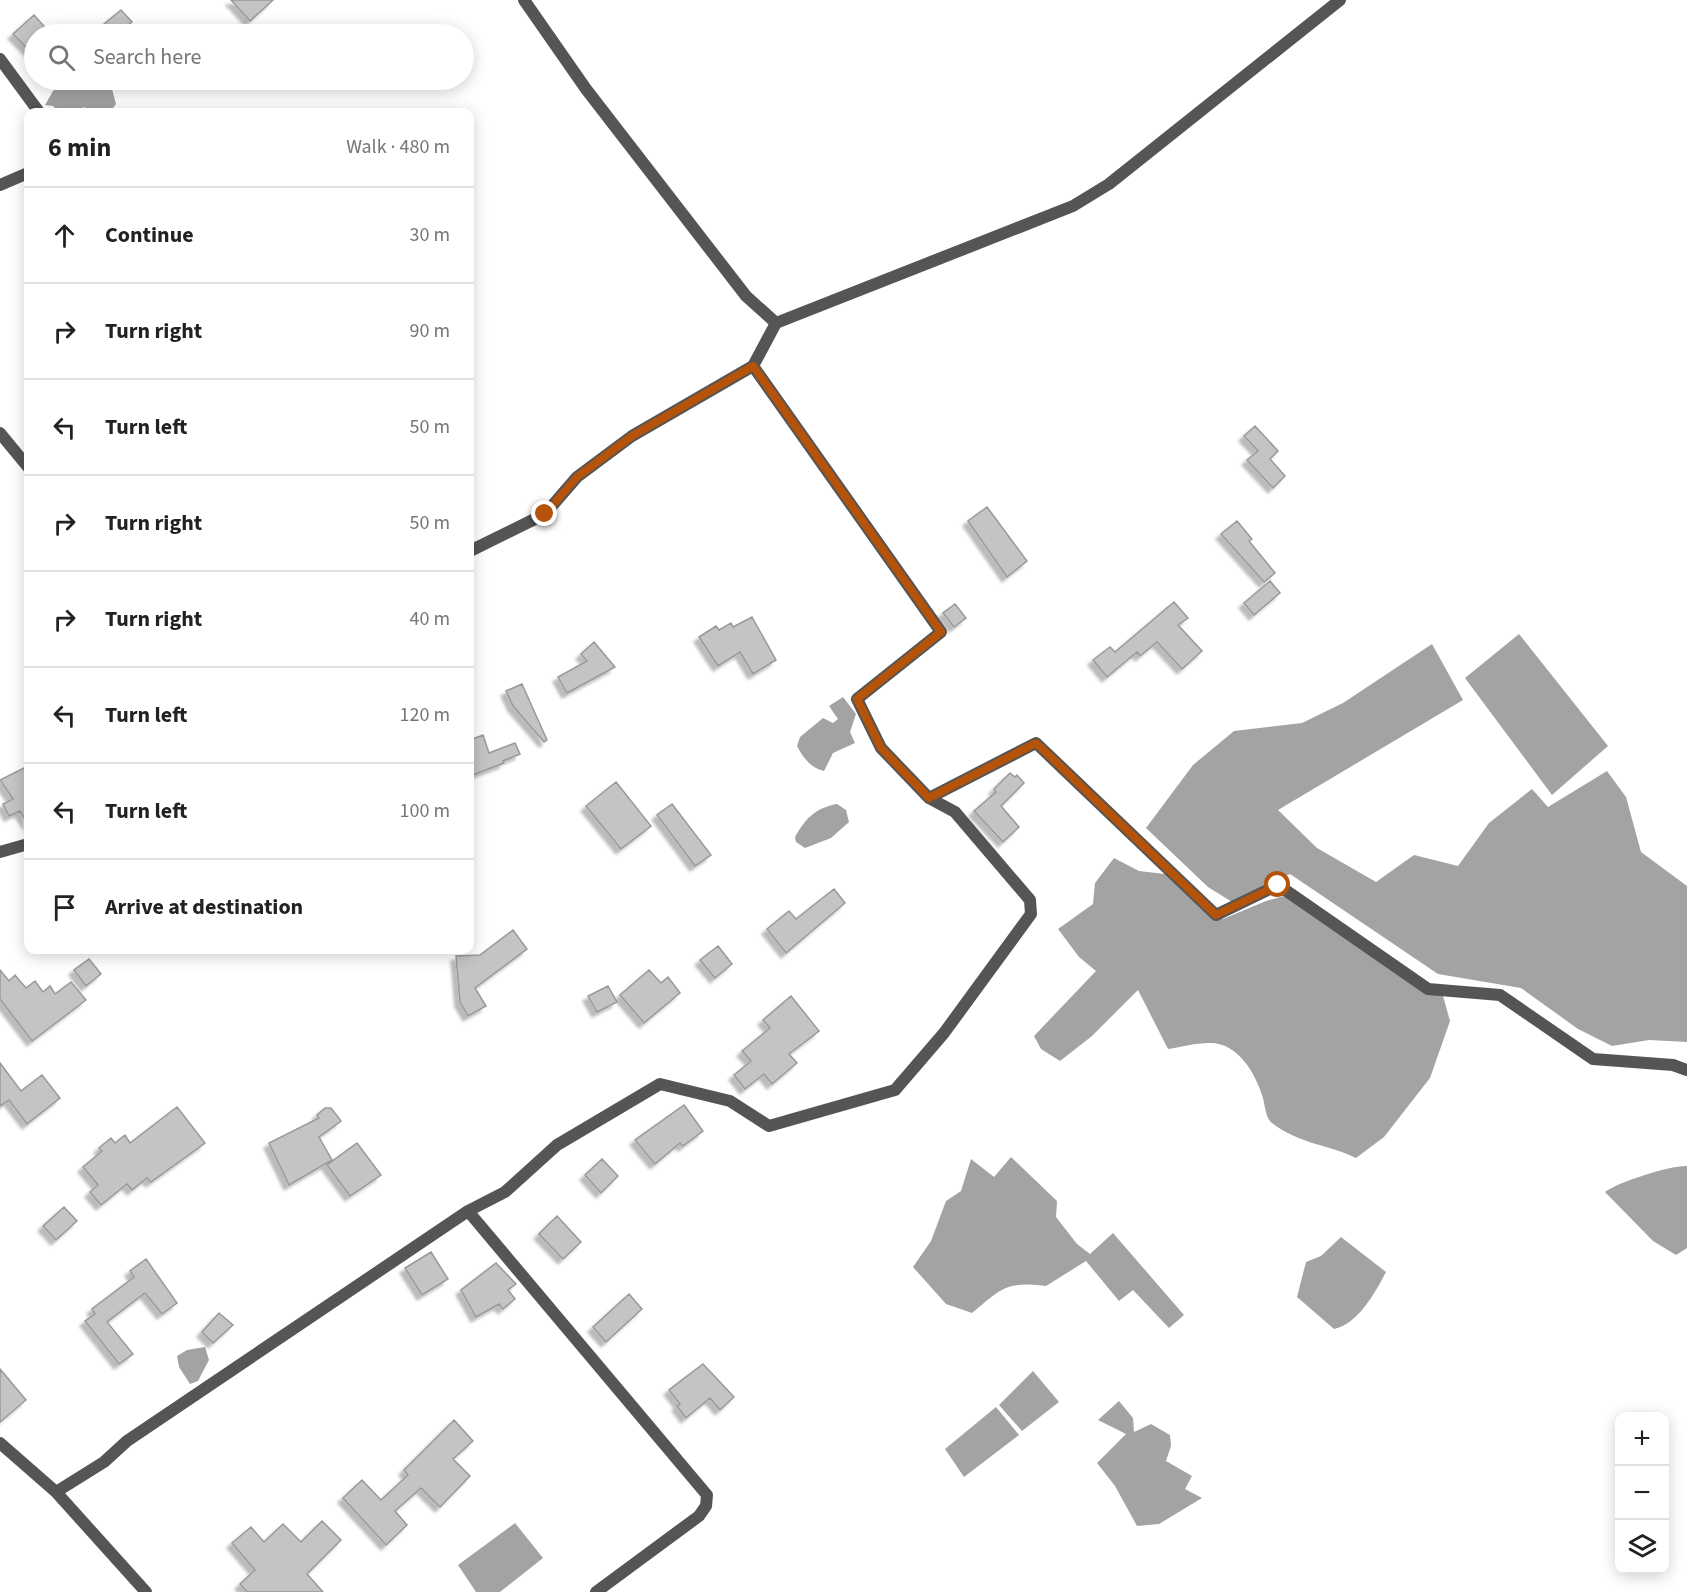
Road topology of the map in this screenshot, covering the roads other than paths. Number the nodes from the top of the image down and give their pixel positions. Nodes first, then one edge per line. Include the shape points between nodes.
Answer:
1 (524, 0) edge
2 (1340, 0) edge
3 (0, 59) edge
4 (36, 108) edge
5 (24, 175) edge
6 (0, 185) edge
7 (776, 323) junction
8 (753, 366) junction
9 (0, 433) edge
10 (24, 462) edge
11 (474, 549) edge
12 (929, 798) junction
13 (24, 845) edge
14 (0, 852) edge
15 (1687, 1070) edge
16 (468, 1210) junction
17 (0, 1443) edge
18 (56, 1492) junction
19 (146, 1592) edge
20 (596, 1592) edge

1 - 7 street via 586,89 746,296
2 - 7 street via 1109,184 1073,206
3 - 4 street
5 - 6 street
7 - 8 street
8 - 11 street via 632,436 577,477 545,514
8 - 12 street via 941,632 857,699 881,748
9 - 10 street
12 - 15 street via 1036,743 1216,915 1278,885 1428,989 1500,995 1593,1059 1674,1065
12 - 16 street via 955,812 1030,900 1031,914 944,1033 895,1090 770,1126 730,1101 660,1084 557,1145 505,1192
13 - 14 street
16 - 18 street
16 - 20 street via 707,1495 699,1516
17 - 18 street
18 - 19 street

